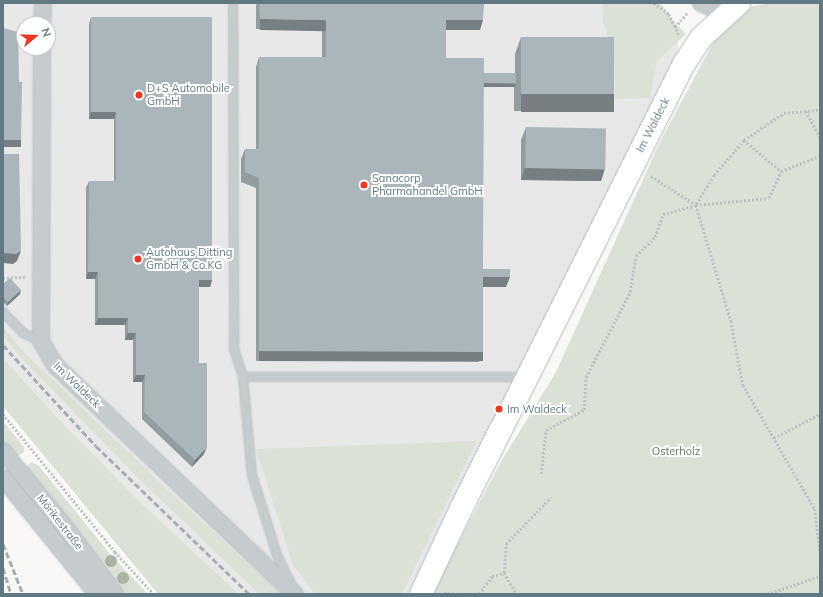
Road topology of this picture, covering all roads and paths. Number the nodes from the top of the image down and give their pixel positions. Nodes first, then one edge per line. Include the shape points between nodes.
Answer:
1 (43, 3) edge
2 (233, 3) edge
3 (654, 3) edge
4 (701, 3) edge
5 (732, 8) edge
6 (42, 16) edge
7 (675, 27) dead end
8 (42, 56) edge
9 (820, 110) edge
10 (806, 112) junction
11 (820, 137) edge
12 (744, 140) junction
13 (820, 156) edge
14 (633, 165) junction
15 (781, 171) junction
16 (696, 204) junction
17 (39, 277) junction
18 (3, 278) edge
19 (3, 312) edge
20 (41, 341) junction
21 (243, 377) junction
22 (528, 377) junction
23 (3, 414) edge
24 (820, 414) edge
25 (774, 438) junction
26 (3, 451) edge
27 (542, 474) dead end
28 (3, 478) edge
29 (550, 497) dead end
30 (820, 551) edge
31 (504, 573) junction
32 (820, 576) edge
33 (97, 594) edge
34 (115, 594) edge
35 (154, 594) edge
36 (295, 594) edge
37 (421, 594) edge
38 (479, 594) edge
39 (517, 594) edge
40 (767, 594) edge

1 - 6 street
2 - 21 lane via 234,350
3 - 7 path via 669,14
4 - 5 street
5 - 14 street, Im Waldeck via 701,38 684,64
8 - 17 street
9 - 10 path
10 - 11 path
10 - 12 path via 784,113
12 - 15 path
12 - 16 path via 714,175
13 - 15 path
14 - 16 path
14 - 22 street, Im Waldeck
15 - 16 path via 768,198
16 - 25 path via 731,321 743,385
16 - 27 path via 663,214 655,237 636,256 630,292 586,377 584,410 546,430
17 - 18 path
17 - 20 street
19 - 20 lane via 23,333
20 - 36 street, Im Waldeck via 56,365
21 - 22 lane
21 - 36 lane via 252,476 277,555
22 - 37 street, Im Waldeck
23 - 35 path via 115,552
24 - 25 path
25 - 30 path via 815,509
26 - 34 street, Mörikestraße
28 - 33 street, Mörikestraße
29 - 31 path via 506,544
31 - 38 path via 492,576
31 - 39 path
32 - 40 path

